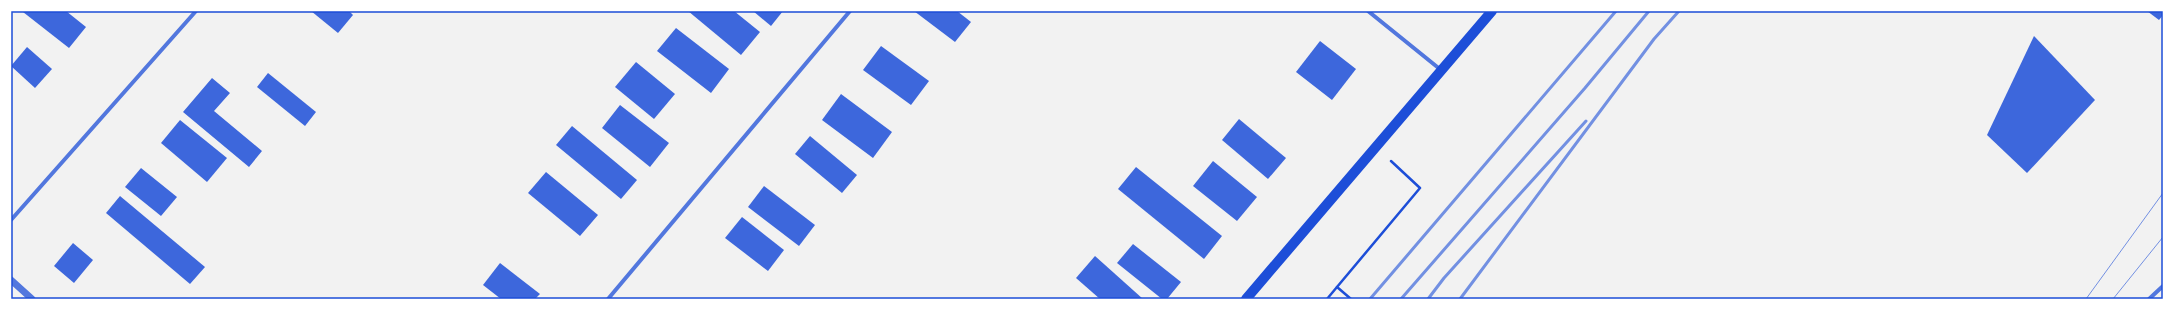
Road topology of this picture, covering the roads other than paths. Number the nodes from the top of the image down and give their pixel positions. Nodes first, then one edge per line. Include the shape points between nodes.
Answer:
1 (196, 11) edge
2 (850, 11) edge
3 (1368, 11) edge
4 (1492, 11) edge
5 (1441, 70) junction
6 (11, 220) edge
7 (11, 280) edge
8 (2163, 286) edge
9 (32, 299) edge
10 (608, 299) edge
11 (1246, 299) edge
12 (2149, 299) edge

1 - 6 street
2 - 10 street
3 - 5 street
4 - 5 main road
5 - 11 main road
7 - 9 street
8 - 12 street

